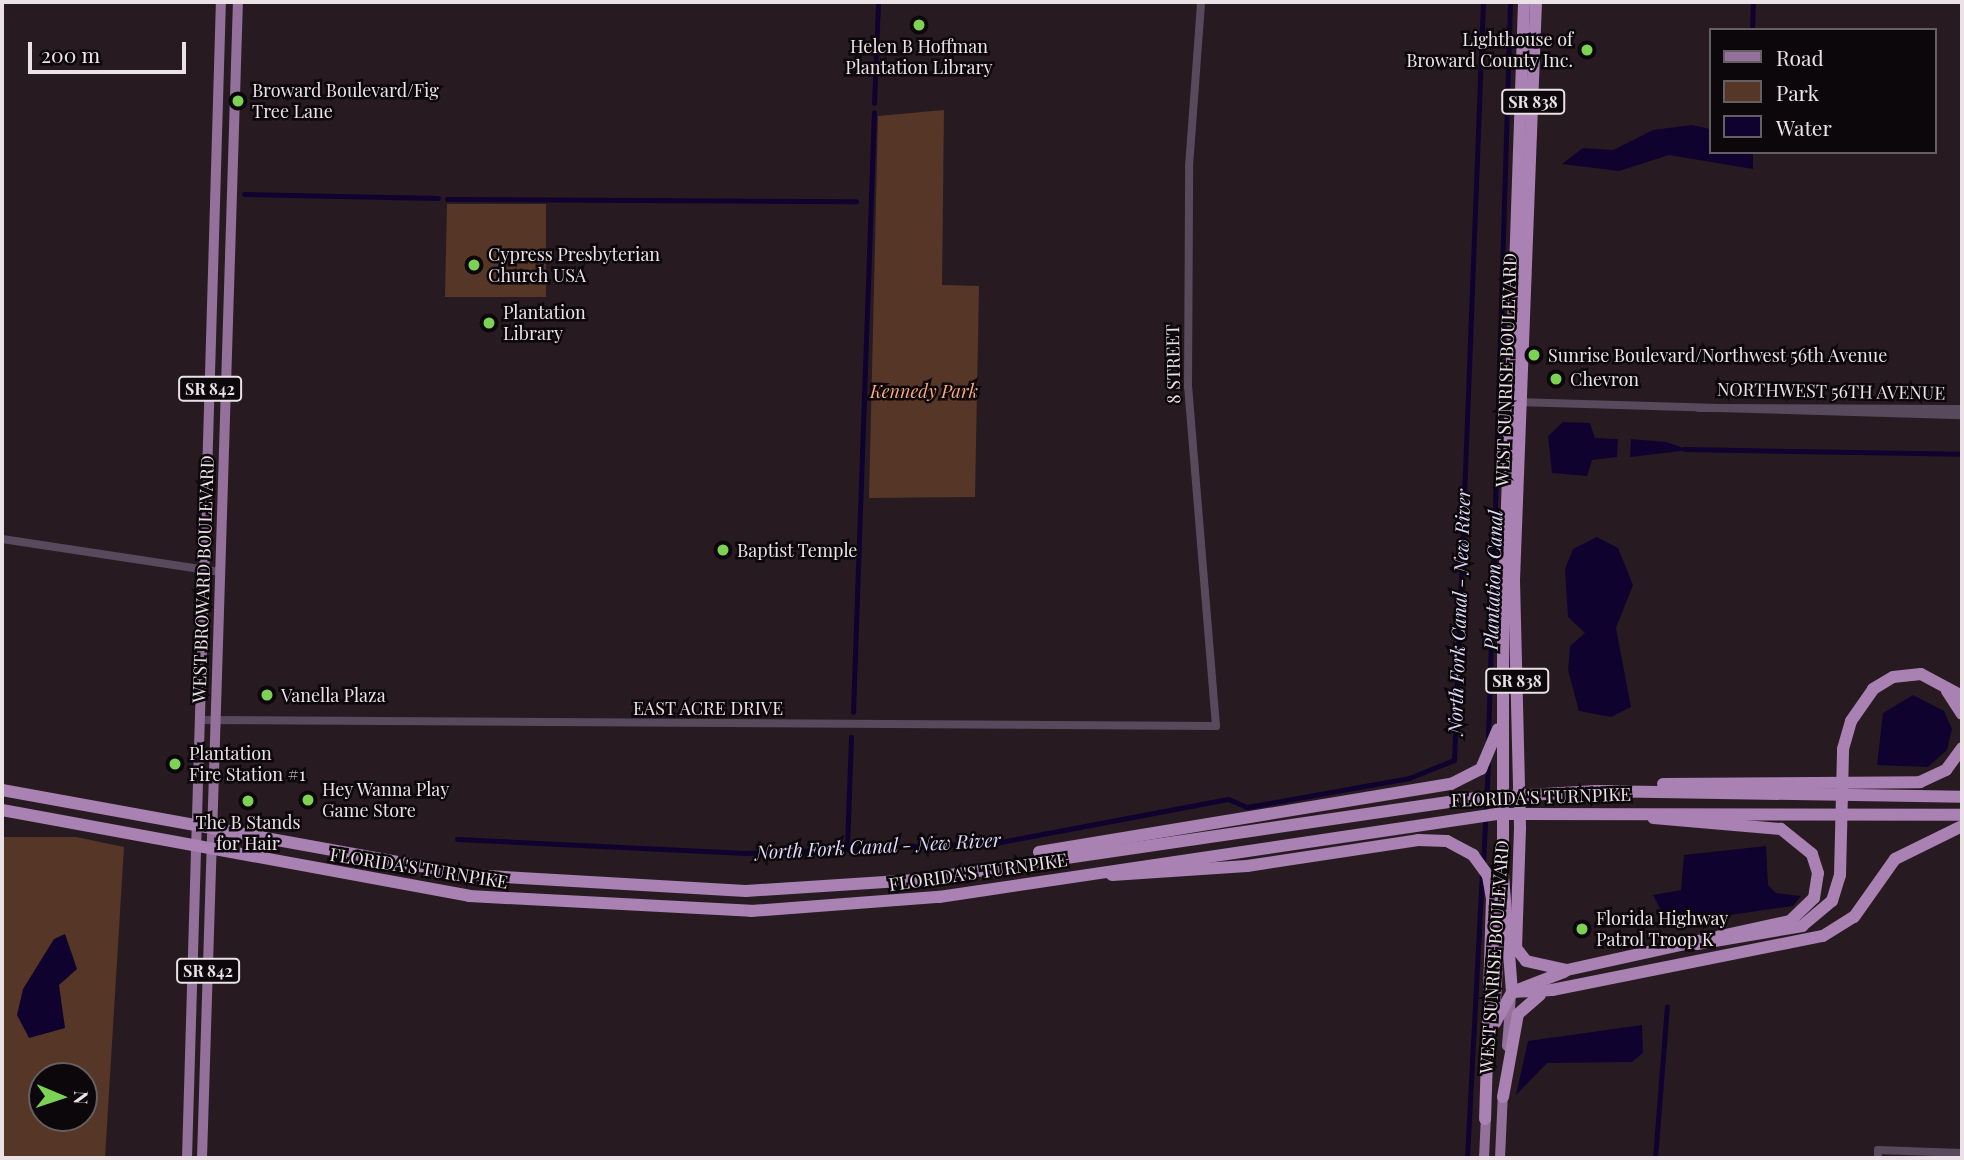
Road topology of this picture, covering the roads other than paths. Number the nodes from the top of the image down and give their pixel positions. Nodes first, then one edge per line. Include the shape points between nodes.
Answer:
1 (221, 2) edge
2 (238, 2) edge
3 (1201, 2) edge
4 (1524, 2) edge
5 (1530, 2) edge
6 (1536, 2) edge
7 (1527, 95) junction
8 (215, 206) junction
9 (1517, 212) junction
10 (231, 243) junction
11 (1528, 251) junction
12 (1518, 402) junction
13 (1699, 408) junction
14 (1962, 408) edge
15 (1962, 415) edge
16 (1507, 494) junction
17 (2, 539) edge
18 (203, 571) junction
19 (219, 572) junction
20 (1962, 696) edge
21 (1962, 714) edge
22 (199, 720) junction
23 (215, 721) junction
24 (1216, 726) joint
25 (1962, 747) edge
26 (1844, 775) junction
27 (198, 777) junction
28 (213, 777) junction
29 (2, 790) edge
30 (1596, 791) junction
31 (1962, 797) edge
32 (2, 810) edge
33 (1560, 811) junction
34 (1962, 815) edge
35 (1962, 826) edge
36 (1843, 834) junction
37 (961, 873) junction
38 (1098, 873) junction
39 (1503, 874) junction
40 (1684, 944) junction
41 (1516, 947) junction
42 (1738, 952) junction
43 (1567, 970) junction
44 (1552, 990) junction
45 (1512, 992) junction
46 (1495, 1023) junction
47 (1503, 1097) junction
48 (1485, 1119) junction
49 (188, 1138) junction
50 (1962, 1153) edge
51 (1878, 1154) edge
52 (187, 1158) edge
53 (201, 1158) edge
54 (1484, 1158) edge
55 (1500, 1158) edge

1 - 8 main road, WEST BROWARD BOULEVARD / SR 842
2 - 10 main road, WEST BROWARD BOULEVARD / SR 842
3 - 24 street, 8 STREET via 1189,167 1188,387
4 - 7 highway, WEST SUNRISE BOULEVARD / SR 838
5 - 7 highway
6 - 7 highway, WEST SUNRISE BOULEVARD / SR 838
7 - 9 highway, WEST SUNRISE BOULEVARD / SR 838
7 - 11 highway, WEST SUNRISE BOULEVARD / SR 838 via 1533,153
8 - 10 main road
8 - 18 main road, WEST BROWARD BOULEVARD / SR 842
9 - 11 highway
9 - 12 highway, WEST SUNRISE BOULEVARD / SR 838
10 - 19 main road, WEST BROWARD BOULEVARD / SR 842
11 - 12 highway, WEST SUNRISE BOULEVARD / SR 838
12 - 13 street, NORTHWEST 56TH AVENUE
12 - 16 highway, WEST SUNRISE BOULEVARD / SR 838
12 - 41 highway, WEST SUNRISE BOULEVARD / SR 838 via 1514,581 1520,828
13 - 14 street, NORTHWEST 56TH AVENUE
13 - 15 street, NORTHWEST 56TH AVENUE
16 - 37 highway via 1497,580 1495,746 1468,778 978,863
16 - 39 highway, WEST SUNRISE BOULEVARD / SR 838
17 - 18 street
18 - 19 street
18 - 22 main road, WEST BROWARD BOULEVARD / SR 842
19 - 23 main road, WEST BROWARD BOULEVARD / SR 842
20 - 26 highway via 1921,674 1881,682 1851,721
21 - 26 highway via 1937,684 1894,682 1877,693 1856,723
22 - 23 street, EAST ACRE DRIVE
22 - 27 main road, WEST BROWARD BOULEVARD / SR 842
23 - 24 street, EAST ACRE DRIVE
23 - 28 main road, WEST BROWARD BOULEVARD / SR 842
25 - 30 highway via 1946,770 1920,782 1735,782
26 - 36 highway
27 - 28 main road
27 - 49 main road, WEST BROWARD BOULEVARD / SR 842
28 - 53 main road, WEST BROWARD BOULEVARD / SR 842
29 - 37 highway, FLORIDA'S TURNPIKE via 470,875 598,887 746,891
30 - 31 highway, FLORIDA'S TURNPIKE
30 - 37 highway, FLORIDA'S TURNPIKE via 1476,798
32 - 38 highway, FLORIDA'S TURNPIKE via 469,896 656,911 818,909
33 - 34 highway, FLORIDA'S TURNPIKE
33 - 38 highway, FLORIDA'S TURNPIKE via 1476,816
33 - 40 highway via 1577,818 1770,826 1805,845 1818,882 1798,916
35 - 42 highway via 1895,859 1854,917 1833,932
36 - 40 highway via 1838,885 1821,916 1791,929
36 - 42 highway via 1844,884 1830,914 1801,934
38 - 48 highway via 1199,871 1418,840 1462,847 1481,863 1492,898
39 - 45 highway
39 - 46 main road, WEST SUNRISE BOULEVARD / SR 838
40 - 43 highway
41 - 43 highway via 1539,969
41 - 45 main road, WEST SUNRISE BOULEVARD / SR 838
42 - 44 highway
43 - 45 highway
44 - 45 highway
44 - 47 highway via 1518,1014
45 - 46 highway
45 - 47 main road, WEST SUNRISE BOULEVARD / SR 838
46 - 48 main road, WEST SUNRISE BOULEVARD / SR 838
47 - 55 main road, WEST SUNRISE BOULEVARD / SR 838
48 - 54 main road, WEST SUNRISE BOULEVARD / SR 838
49 - 52 main road, WEST BROWARD BOULEVARD / SR 842
49 - 53 main road
50 - 51 street

